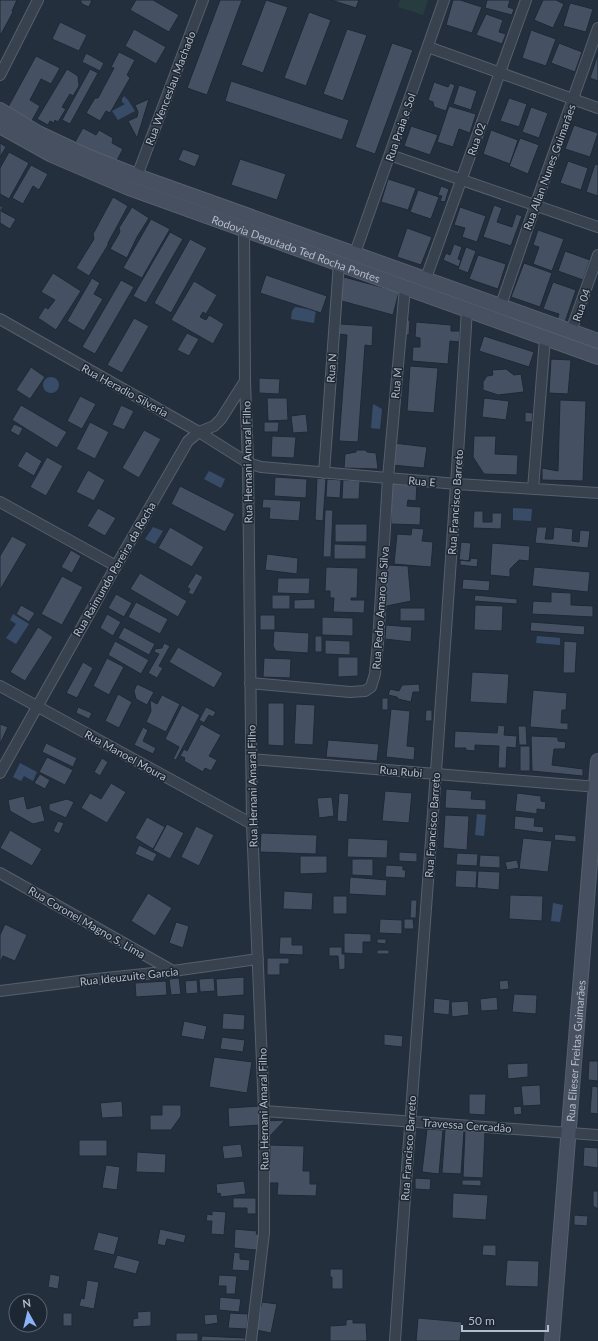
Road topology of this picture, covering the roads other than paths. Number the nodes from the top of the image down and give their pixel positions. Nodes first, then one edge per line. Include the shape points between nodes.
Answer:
1 (38, 0) edge
2 (203, 0) edge
3 (444, 0) edge
4 (526, 0) edge
5 (598, 28) edge
6 (428, 47) junction
7 (500, 73) junction
8 (0, 75) edge
9 (574, 99) junction
10 (598, 108) edge
11 (0, 110) edge
12 (0, 126) edge
13 (390, 156) junction
14 (137, 176) junction
15 (462, 180) junction
16 (535, 206) junction
17 (598, 228) edge
18 (244, 229) junction
19 (355, 253) junction
20 (598, 255) edge
21 (339, 263) junction
22 (426, 278) junction
23 (405, 287) junction
24 (501, 305) junction
25 (467, 309) junction
26 (0, 319) edge
27 (571, 331) junction
28 (546, 338) junction
29 (598, 341) edge
30 (598, 357) edge
31 (244, 381) junction
32 (199, 432) junction
33 (248, 463) junction
34 (324, 472) junction
35 (388, 478) junction
36 (457, 484) junction
37 (533, 489) junction
38 (598, 493) edge
39 (0, 502) edge
40 (116, 566) junction
41 (250, 683) junction
42 (0, 686) edge
43 (36, 706) junction
44 (252, 759) junction
45 (598, 761) edge
46 (0, 773) edge
47 (436, 774) junction
48 (597, 787) edge
49 (252, 824) junction
50 (0, 873) edge
51 (258, 959) junction
52 (173, 972) junction
53 (0, 991) edge
54 (264, 1111) junction
55 (410, 1120) junction
56 (568, 1133) junction
57 (598, 1135) edge
58 (251, 1341) edge
59 (395, 1341) edge
60 (552, 1341) edge

1 - 8 street
2 - 14 street, Rua Wenceslau Machado
3 - 6 street, Rua Praia e Sol
4 - 7 street, Rua 02
5 - 9 street, Rua Allan Nunes Guimarães
6 - 7 street
6 - 13 street, Rua Praia e Sol
7 - 9 street
7 - 15 street, Rua 02
9 - 10 street
9 - 16 street, Rua Allan Nunes Guimarães
11 - 14 main road, Rodovia Deputado Ted Rocha Pontes via 38,132
12 - 18 main road, Rodovia Deputado Ted Rocha Pontes via 52,155 128,188
13 - 15 street
13 - 19 street, Rua Praia e Sol
14 - 19 main road, Rodovia Deputado Ted Rocha Pontes
15 - 16 street
15 - 22 street, Rua 02
16 - 17 street
16 - 24 street, Rua Allan Nunes Guimarães
18 - 21 main road, Rodovia Deputado Ted Rocha Pontes
18 - 31 street, Rua Hernani Amaral Filho
19 - 22 main road, Rodovia Deputado Ted Rocha Pontes
20 - 27 street, Rua 04
21 - 23 main road, Rodovia Deputado Ted Rocha Pontes
21 - 34 street, Rua N
22 - 24 main road, Rodovia Deputado Ted Rocha Pontes
23 - 25 main road, Rodovia Deputado Ted Rocha Pontes
23 - 35 street, Rua M
24 - 27 main road, Rodovia Deputado Ted Rocha Pontes
25 - 28 main road, Rodovia Deputado Ted Rocha Pontes
25 - 36 street, Rua Francisco Barreto
26 - 32 street, Rua Heradio Silveria
27 - 29 main road, Rodovia Deputado Ted Rocha Pontes
28 - 30 main road, Rodovia Deputado Ted Rocha Pontes
28 - 37 street
31 - 32 street, Rua Raimundo Pereira da Rocha via 221,419 214,426
31 - 33 street, Rua Hernani Amaral Filho
32 - 33 street, Rua Heradio Silveria
32 - 40 street, Rua Raimundo Pereira da Rocha via 188,441
33 - 34 street, Rua E via 262,467
33 - 41 street, Rua Hernani Amaral Filho
34 - 35 street, Rua E
35 - 36 street, Rua E
35 - 41 street, Rua Pedro Amaro da Silva via 378,643 371,687 366,691 350,692
36 - 37 street, Rua E
36 - 47 street, Rua Francisco Barreto
37 - 38 street, Rua E
39 - 40 street
40 - 43 street, Rua Raimundo Pereira da Rocha
41 - 44 street, Rua Hernani Amaral Filho
42 - 43 street, Rua Manoel Moura
43 - 46 street, Rua Raimundo Pereira da Rocha
43 - 49 street, Rua Manoel Moura
44 - 47 street, Rua Rubi
44 - 49 street, Rua Hernani Amaral Filho
45 - 48 main road, Rua Elieser Freitas Guimarães
47 - 48 street, Rua Rubi
47 - 55 street, Rua Francisco Barreto
48 - 56 main road, Rua Elieser Freitas Guimarães
49 - 51 street, Rua Hernani Amaral Filho
50 - 52 street, Rua Coronel Magno S. Lima
51 - 52 street, Rua Ideuzuite Garcia
51 - 54 street, Rua Hernani Amaral Filho
52 - 53 street, Rua Ideuzuite Garcia
54 - 55 street, Travessa Cercadão
54 - 58 street, Rua Hernani Amaral Filho via 264,1233
55 - 56 street, Travessa Cercadão
55 - 59 street, Rua Francisco Barreto
56 - 57 street, Travessa Cercadão
56 - 60 main road, Rua Elieser Freitas Guimarães

